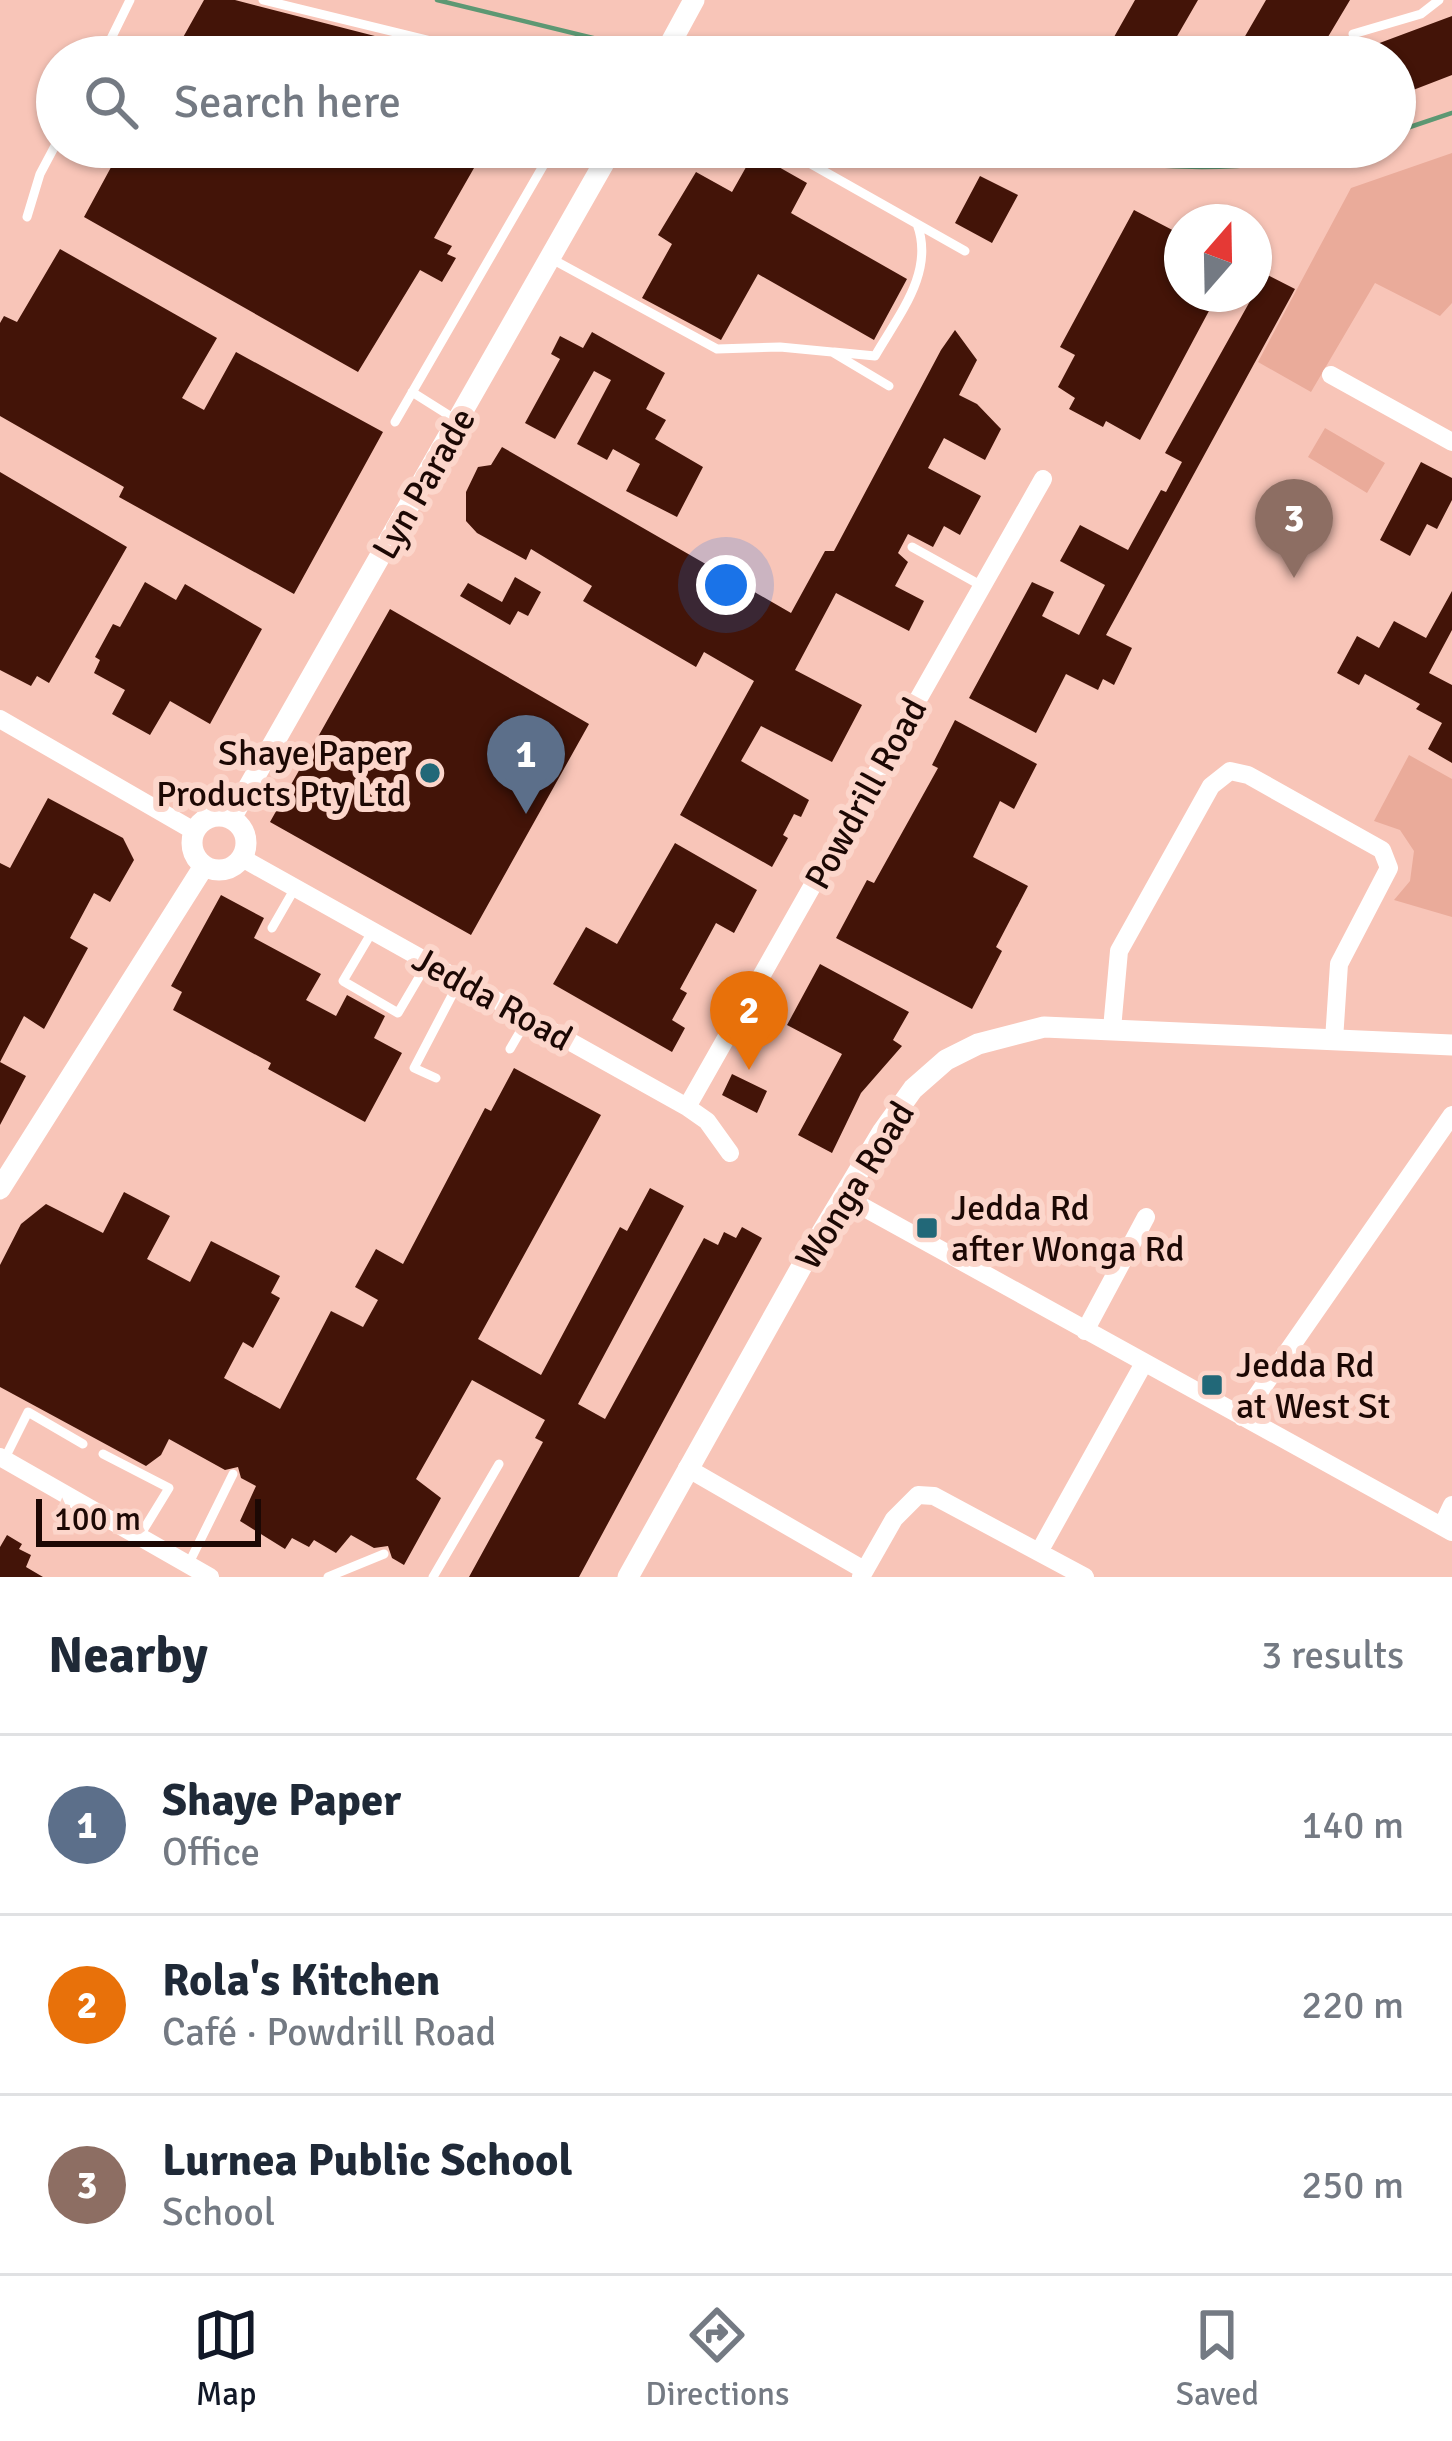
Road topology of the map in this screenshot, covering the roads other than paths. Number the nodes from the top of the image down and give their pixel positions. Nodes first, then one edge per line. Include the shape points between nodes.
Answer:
1 (130, 0) edge
2 (263, 0) edge
3 (694, 0) edge
4 (1439, 0) edge
5 (1353, 34) dead end
6 (112, 36) edge
7 (410, 36) edge
8 (674, 36) edge
9 (43, 168) edge
10 (542, 168) edge
11 (601, 168) edge
12 (818, 168) edge
13 (27, 217) dead end
14 (916, 224) junction
15 (965, 251) dead end
16 (550, 258) junction
17 (832, 352) junction
18 (1331, 376) dead end
19 (889, 386) dead end
20 (412, 392) junction
21 (458, 421) junction
22 (395, 422) dead end
23 (1452, 442) edge
24 (1043, 479) dead end
25 (912, 547) dead end
26 (982, 586) junction
27 (0, 719) edge
28 (231, 818) junction
29 (194, 831) junction
30 (242, 858) junction
31 (203, 866) junction
32 (296, 888) junction
33 (272, 928) dead end
34 (372, 931) junction
35 (428, 962) junction
36 (460, 980) junction
37 (528, 1018) junction
38 (1112, 1029) junction
39 (1334, 1040) junction
40 (1452, 1045) edge
41 (510, 1049) dead end
42 (436, 1078) dead end
43 (687, 1107) junction
44 (1452, 1115) edge
45 (730, 1153) dead end
46 (0, 1189) edge
47 (845, 1197) junction
48 (1146, 1217) dead end
49 (1085, 1331) junction
50 (1144, 1363) junction
51 (1242, 1417) junction
52 (83, 1444) dead end
53 (103, 1454) dead end
54 (2, 1458) edge
55 (499, 1464) dead end
56 (687, 1468) junction
57 (233, 1474) dead end
58 (1452, 1505) edge
59 (1447, 1529) edge
60 (139, 1537) junction
61 (1039, 1552) junction
62 (384, 1553) dead end
63 (188, 1564) junction
64 (863, 1574) edge
65 (210, 1577) edge
66 (328, 1577) edge
67 (433, 1577) edge
68 (628, 1577) edge
69 (1084, 1577) edge

1 - 6 lane
2 - 7 lane
3 - 8 street
4 - 5 lane via 1420,14
9 - 13 lane
10 - 20 lane
11 - 16 street, Lyn Parade
12 - 14 lane
14 - 15 lane
14 - 17 lane via 925,245 920,276 875,356
16 - 17 lane via 717,349
16 - 21 street, Lyn Parade
17 - 19 lane
18 - 23 street
20 - 21 lane
20 - 22 lane
21 - 28 street, Lyn Parade
24 - 26 street, Powdrill Road
25 - 26 lane
26 - 43 street, Powdrill Road
27 - 29 street
28 - 29 street via 206,818
28 - 30 street via 247,840
29 - 31 street via 191,846
30 - 31 street via 220,871
30 - 32 street, Jedda Road
31 - 46 street
32 - 33 lane
32 - 34 street, Jedda Road
34 - 35 street, Jedda Road
34 - 35 lane via 343,981 398,1013
35 - 36 street, Jedda Road
36 - 37 street, Jedda Road
36 - 42 lane via 415,1067
37 - 41 lane
37 - 43 street, Jedda Road
38 - 39 street, Wonga Road
38 - 39 street via 1119,950 1211,786 1230,772 1382,850 1389,868 1339,964
38 - 47 street, Wonga Road via 1012,1032 946,1060 914,1089
39 - 40 street, Wonga Road
43 - 45 street, Jedda Road
44 - 51 street
47 - 49 street
47 - 56 street, Wonga Road
48 - 49 street
49 - 50 street
50 - 51 street
50 - 61 street
51 - 59 street
52 - 54 lane via 28,1412
53 - 60 lane via 169,1488
54 - 60 street
55 - 67 lane
56 - 64 street
56 - 68 street, Wonga Road
57 - 63 lane
58 - 59 street
60 - 63 street
61 - 64 street via 918,1495
61 - 69 street
62 - 66 lane
63 - 65 street

